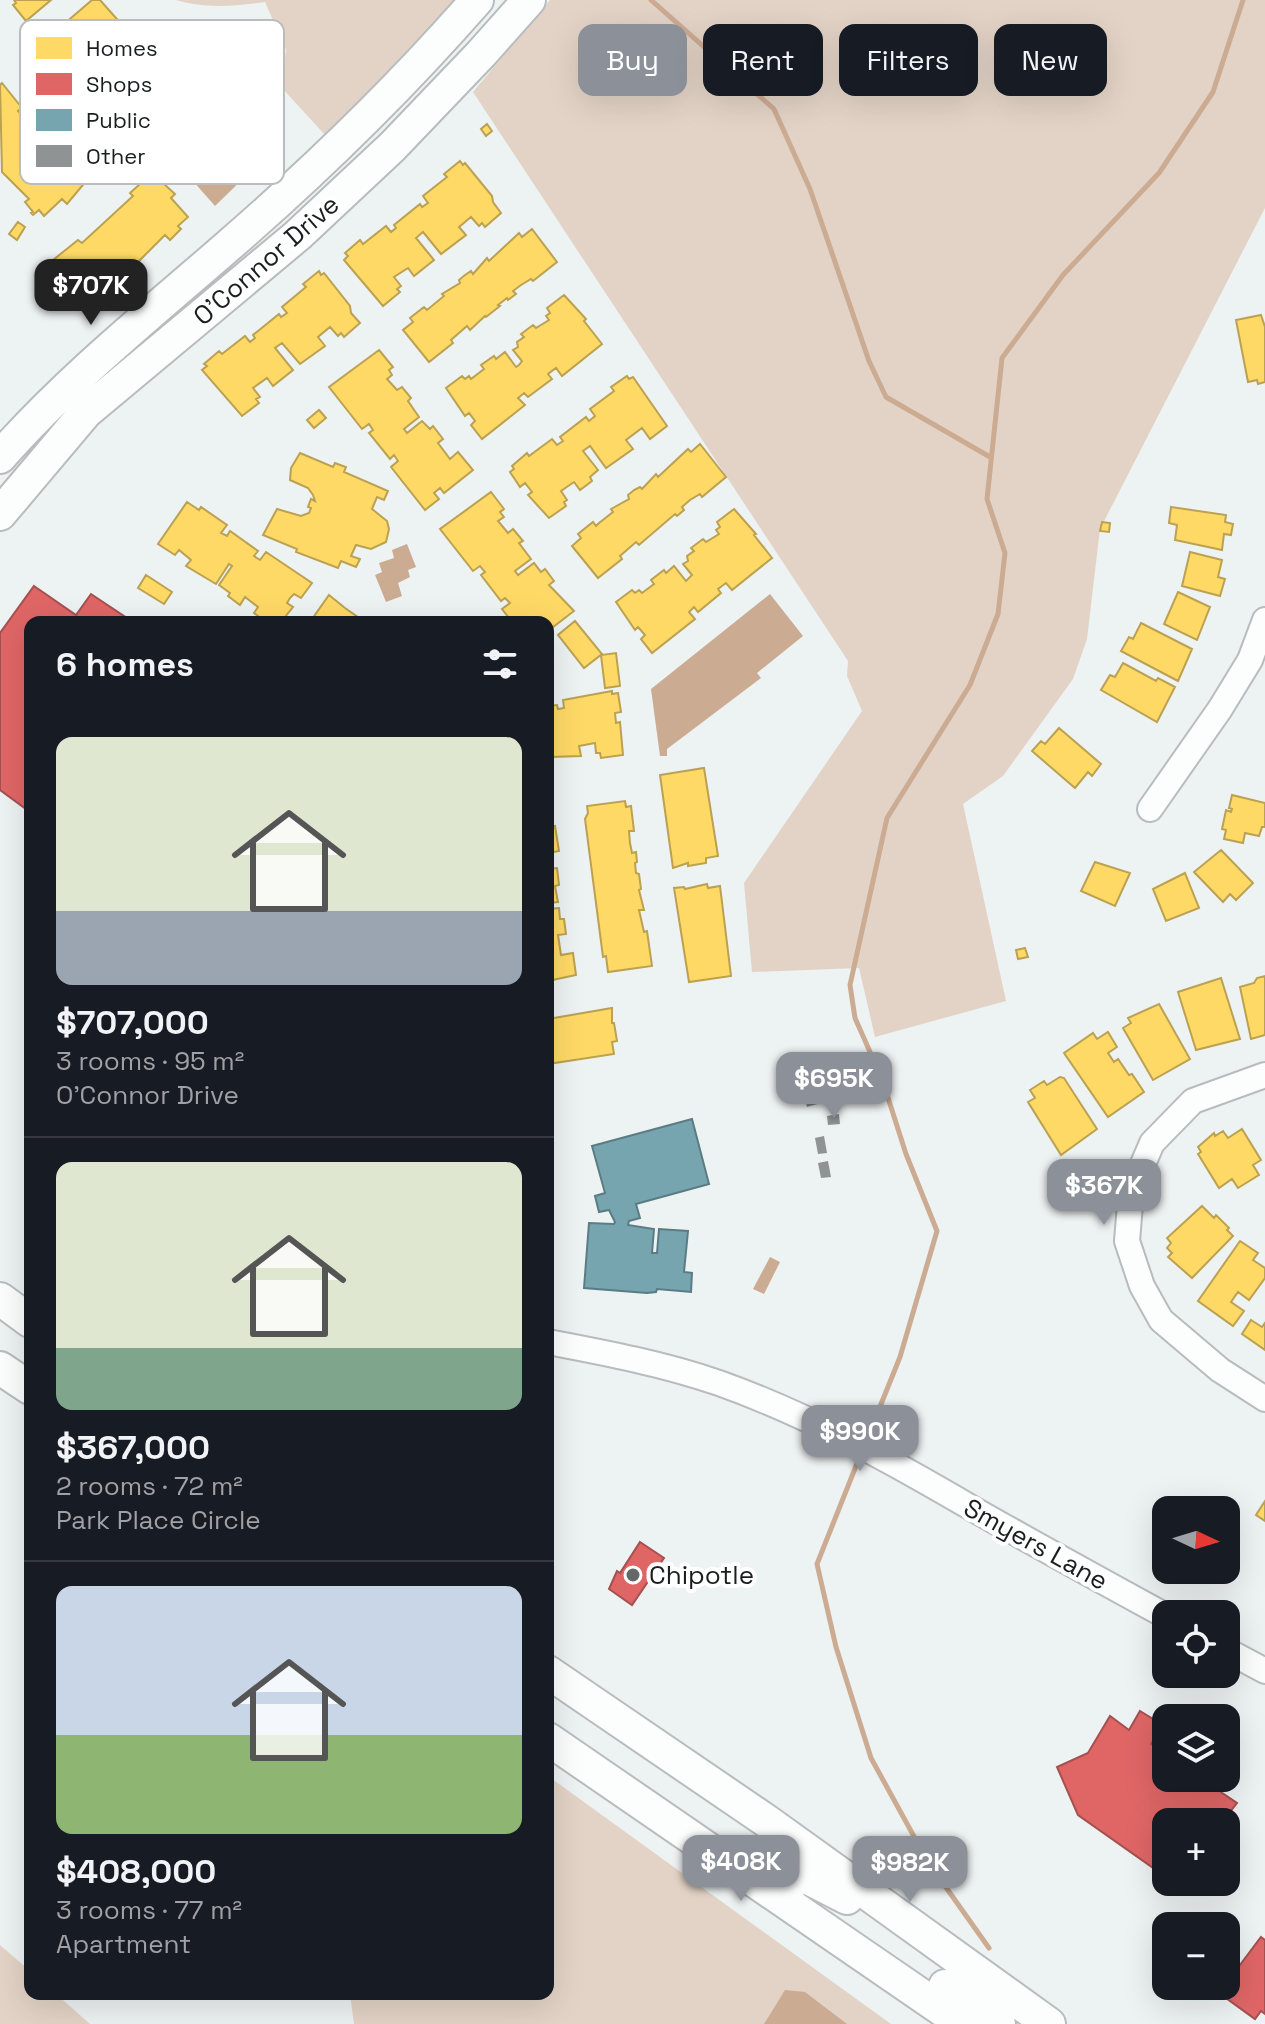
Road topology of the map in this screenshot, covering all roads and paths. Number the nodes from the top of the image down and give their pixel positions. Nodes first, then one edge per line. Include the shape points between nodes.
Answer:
1 (477, 0) edge
2 (529, 0) edge
3 (0, 457) edge
4 (0, 514) edge
5 (1265, 620) edge
6 (1150, 809) dead end
7 (1265, 1075) edge
8 (0, 1299) edge
9 (24, 1317) edge
10 (554, 1343) edge
11 (0, 1368) edge
12 (24, 1384) edge
13 (1265, 1399) edge
14 (1152, 1608) edge
15 (1240, 1658) edge
16 (1265, 1671) edge
17 (554, 1676) edge
18 (554, 1743) edge
19 (756, 1880) junction
20 (855, 1949) junction
21 (963, 2024) edge
22 (999, 2024) edge
23 (1030, 2024) edge
24 (1049, 2024) edge

1 - 3 main road, O'Connor Drive via 320,164 78,376
2 - 4 main road, O'Connor Drive via 392,147 298,235 86,412
5 - 6 street via 1250,660
7 - 13 street via 1193,1101 1152,1143 1131,1192 1127,1241 1142,1286 1161,1320 1220,1370
8 - 9 main road
10 - 14 street, Smyers Lane via 684,1372 820,1425
11 - 12 main road
15 - 16 street
17 - 24 main road
18 - 19 main road
19 - 20 main road
19 - 23 main road via 808,1878 860,1904
20 - 21 main road
20 - 22 main road via 908,1961

